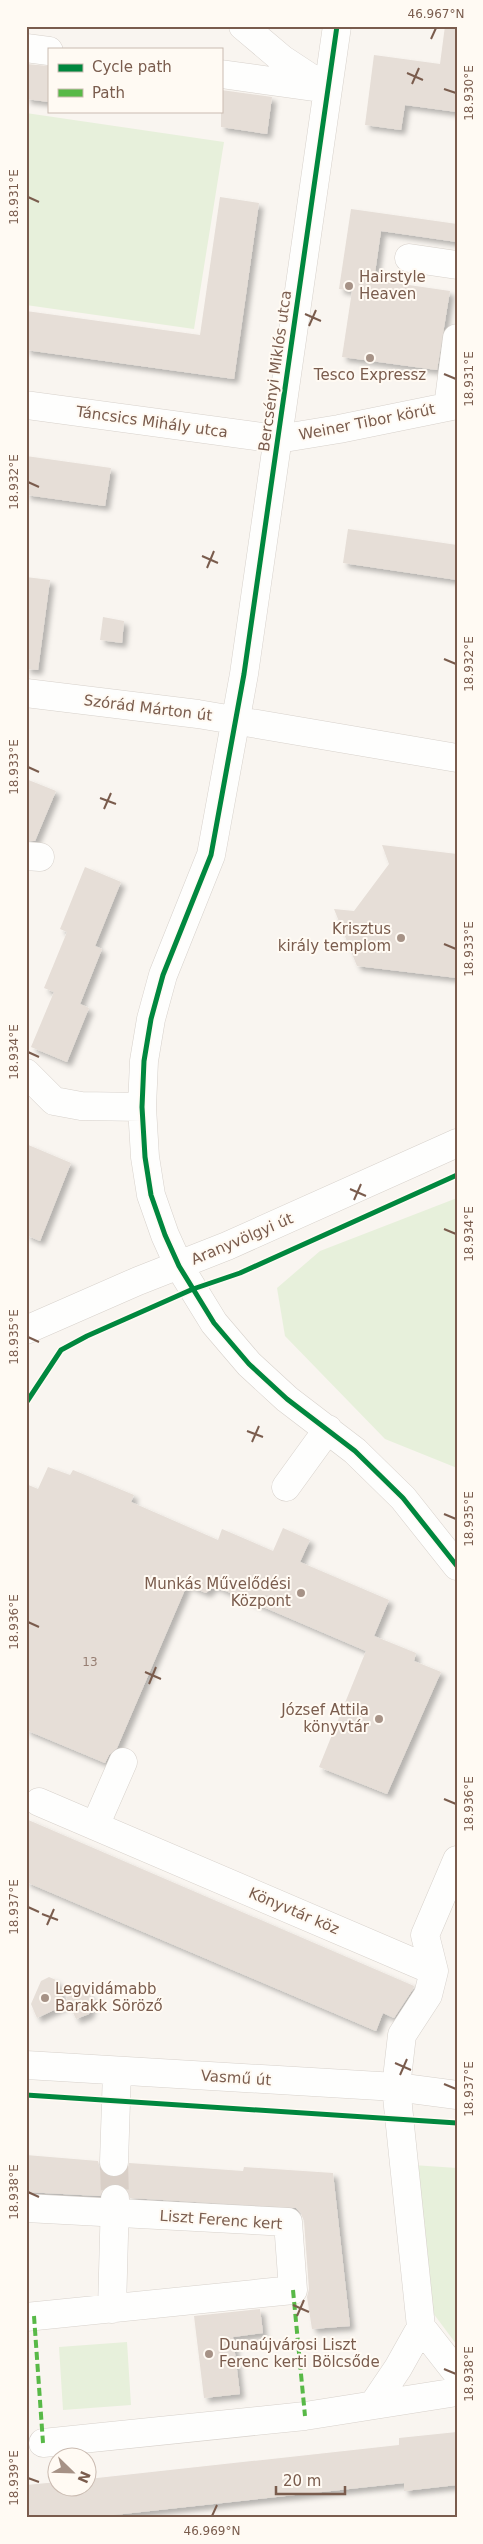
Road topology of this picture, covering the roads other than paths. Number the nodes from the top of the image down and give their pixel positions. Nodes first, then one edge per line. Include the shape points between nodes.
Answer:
1 (243, 26) edge
2 (337, 26) edge
3 (26, 48) edge
4 (48, 51) edge
5 (222, 74) edge
6 (328, 89) junction
7 (409, 258) dead end
8 (457, 265) edge
9 (457, 338) edge
10 (26, 406) edge
11 (452, 406) edge
12 (278, 439) junction
13 (26, 693) edge
14 (235, 720) junction
15 (329, 736) junction
16 (457, 746) edge
17 (457, 758) edge
18 (26, 1073) edge
19 (142, 1107) junction
20 (457, 1143) edge
21 (178, 1266) junction
22 (26, 1330) edge
23 (328, 1429) junction
24 (286, 1487) dead end
25 (457, 1566) edge
26 (123, 1762) dead end
27 (39, 1802) dead end
28 (95, 1826) junction
29 (457, 1860) edge
30 (434, 1971) junction
31 (26, 2065) edge
32 (117, 2071) junction
33 (396, 2087) junction
34 (453, 2092) edge
35 (114, 2162) tunnel mouth
36 (115, 2206) junction
37 (26, 2208) edge
38 (112, 2308) junction
39 (26, 2317) edge
40 (421, 2327) junction
41 (457, 2373) edge
42 (457, 2392) edge
43 (373, 2405) junction
44 (43, 2443) dead end

1 - 6 street via 282,59
2 - 6 street, Bercsényi Miklós utca
3 - 4 street
5 - 6 street
6 - 12 street, Bercsényi Miklós utca
7 - 8 street
9 - 11 street
10 - 12 street, Táncsics Mihály utca
11 - 12 street, Weiner Tibor körút via 339,430
12 - 14 street, Bercsényi Miklós utca
13 - 14 street, Szórád Márton út
14 - 15 street, Szórád Márton út
14 - 19 street, Bercsényi Miklós utca via 211,855 163,975 151,1019 144,1062
15 - 16 street, Szórád Márton út
15 - 17 street, Szórád Márton út
18 - 19 street via 54,1100 81,1106
19 - 21 street, Bercsényi Miklós utca via 151,1195
20 - 21 street, Aranyvölgyi út
21 - 22 street, Aranyvölgyi út
21 - 23 street, Bercsényi Miklós utca via 214,1323 249,1364
23 - 24 street
23 - 25 street, Bercsényi Miklós utca via 355,1450 403,1498
26 - 28 street
27 - 28 street, Könyvtár köz
28 - 30 street, Könyvtár köz
29 - 30 street via 425,1935
30 - 33 street via 428,1995 402,2034
31 - 32 street, Vasmű út
32 - 33 street, Vasmű út
32 - 35 street
33 - 34 street, Vasmű út
33 - 40 street
36 - 37 street, Liszt Ferenc kert
36 - 38 street
36 - 38 street, Liszt Ferenc kert via 288,2222 293,2290
38 - 39 street, Liszt Ferenc kert
40 - 41 street
40 - 43 street
42 - 43 street
43 - 44 street via 305,2416

